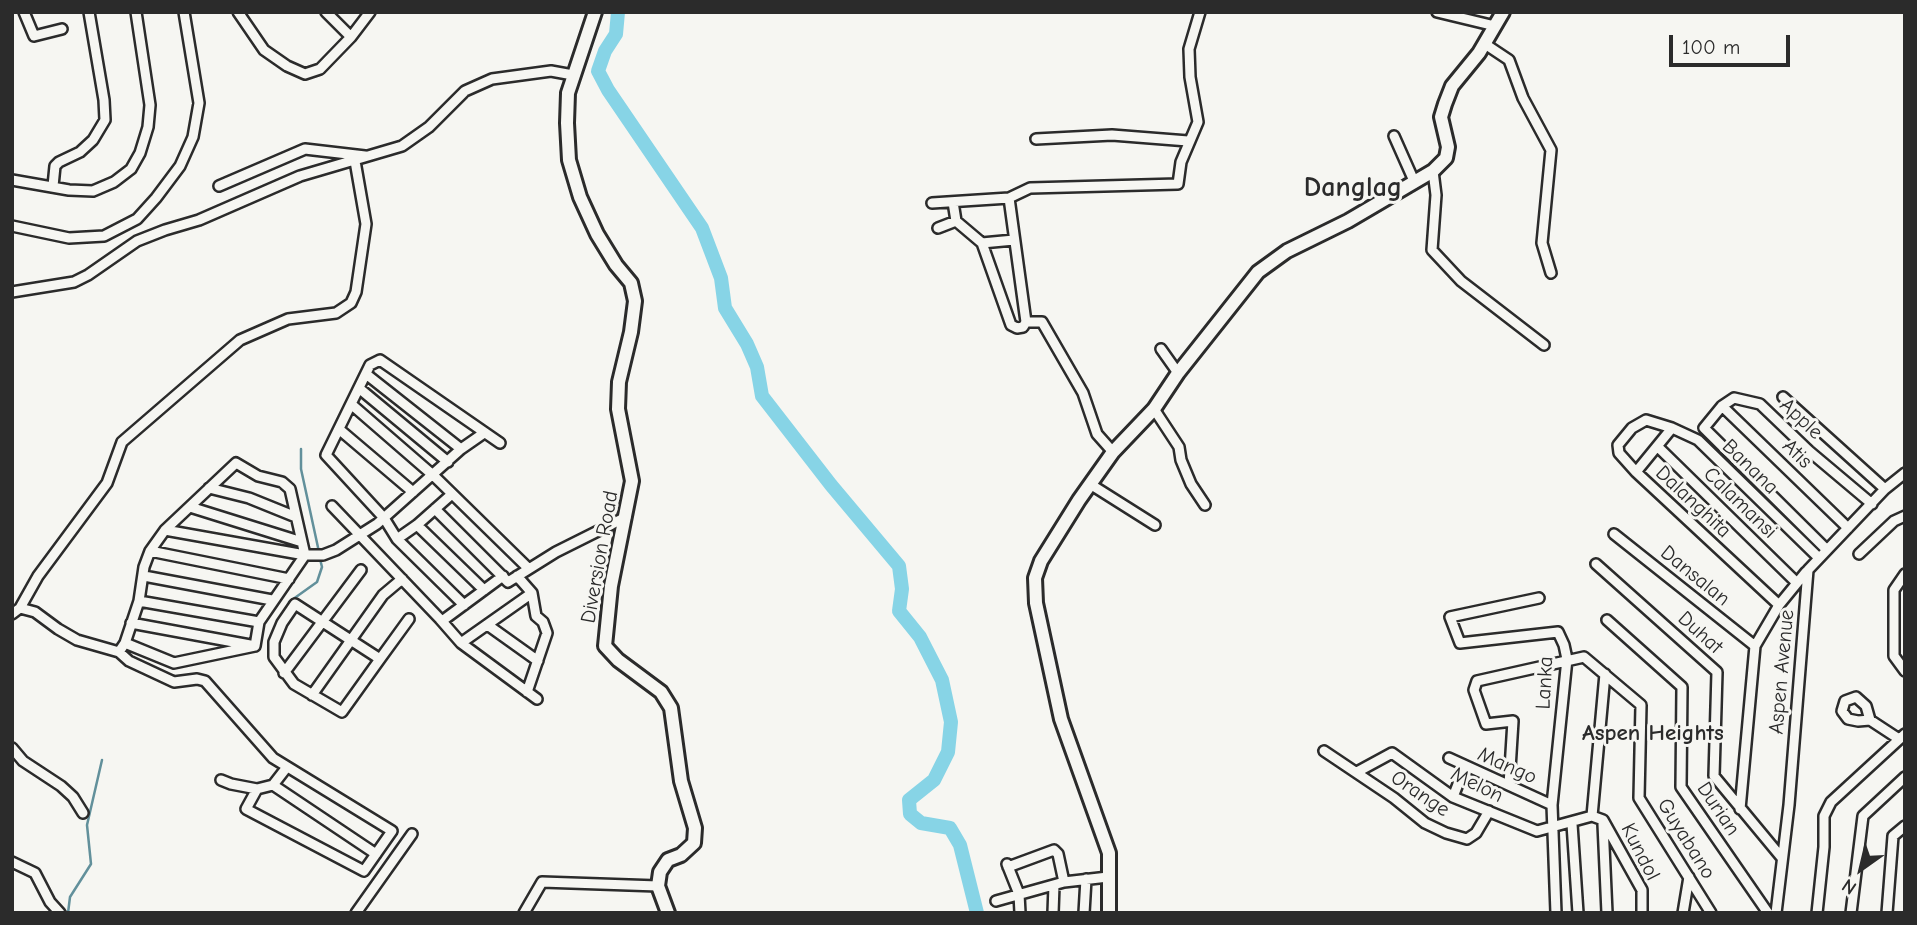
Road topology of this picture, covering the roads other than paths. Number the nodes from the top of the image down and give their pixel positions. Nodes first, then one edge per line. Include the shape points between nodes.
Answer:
1 (24, 12) edge
2 (89, 12) edge
3 (136, 12) edge
4 (184, 12) edge
5 (238, 12) edge
6 (326, 12) edge
7 (370, 12) edge
8 (595, 12) edge
9 (1200, 12) edge
10 (1437, 12) edge
11 (1503, 12) edge
12 (1495, 26) junction
13 (62, 29) dead end
14 (351, 37) junction
15 (1485, 44) junction
16 (573, 75) junction
17 (1394, 136) dead end
18 (1036, 139) dead end
19 (1188, 141) junction
20 (370, 156) junction
21 (355, 161) junction
22 (1424, 176) junction
23 (12, 180) edge
24 (53, 186) junction
25 (219, 186) dead end
26 (1009, 198) junction
27 (953, 202) junction
28 (932, 203) dead end
29 (956, 220) junction
30 (12, 226) edge
31 (938, 228) dead end
32 (1014, 240) junction
33 (982, 243) junction
34 (1551, 273) dead end
35 (12, 292) edge
36 (1026, 322) junction
37 (1544, 345) dead end
38 (1161, 349) dead end
39 (1178, 373) junction
40 (366, 374) junction
41 (360, 389) junction
42 (1783, 397) dead end
43 (351, 404) junction
44 (1721, 406) junction
45 (1154, 409) junction
46 (1646, 420) joint
47 (1672, 428) junction
48 (340, 430) junction
49 (484, 433) junction
50 (500, 443) dead end
51 (1658, 447) junction
52 (461, 449) junction
53 (1113, 452) junction
54 (448, 462) junction
55 (1636, 472) junction
56 (1905, 473) edge
57 (434, 475) junction
58 (1090, 484) junction
59 (209, 488) junction
60 (1885, 489) junction
61 (413, 492) junction
62 (452, 494) junction
63 (1872, 504) junction
64 (1205, 505) dead end
65 (332, 506) dead end
66 (190, 507) junction
67 (435, 509) junction
68 (1905, 516) edge
69 (296, 517) junction
70 (626, 517) junction
71 (384, 518) junction
72 (1156, 524) dead end
73 (417, 525) junction
74 (1848, 528) junction
75 (165, 530) junction
76 (360, 534) junction
77 (1614, 534) dead end
78 (397, 539) junction
79 (302, 542) junction
80 (1826, 549) junction
81 (150, 551) junction
82 (1859, 554) dead end
83 (305, 555) junction
84 (1818, 557) junction
85 (1597, 564) dead end
86 (528, 568) junction
87 (361, 570) dead end
88 (1808, 570) junction
89 (1905, 574) edge
90 (144, 576) junction
91 (503, 576) junction
92 (517, 576) junction
93 (289, 579) junction
94 (402, 579) junction
95 (1797, 583) junction
96 (484, 590) junction
97 (532, 593) junction
98 (1539, 598) dead end
99 (272, 600) junction
100 (139, 601) junction
101 (464, 605) junction
102 (1779, 605) junction
103 (16, 611) edge
104 (409, 619) dead end
105 (1607, 620) dead end
106 (323, 621) junction
107 (442, 621) junction
108 (259, 622) junction
109 (131, 623) junction
110 (489, 625) junction
111 (351, 640) junction
112 (125, 643) junction
113 (461, 643) junction
114 (255, 646) junction
115 (1755, 646) junction
116 (119, 652) junction
117 (380, 659) junction
118 (1567, 659) junction
119 (538, 661) junction
120 (1905, 671) edge
121 (284, 673) junction
122 (1605, 674) junction
123 (527, 692) junction
124 (312, 695) junction
125 (537, 699) dead end
126 (1870, 720) dead end
127 (1902, 737) edge
128 (12, 748) edge
129 (1324, 751) dead end
130 (1449, 758) dead end
131 (1465, 766) junction
132 (287, 767) junction
133 (1357, 772) junction
134 (1905, 776) edge
135 (221, 780) dead end
136 (272, 785) junction
137 (1510, 785) junction
138 (257, 789) junction
139 (1453, 797) junction
140 (1552, 805) junction
141 (1740, 809) junction
142 (1489, 811) junction
143 (83, 813) dead end
144 (1592, 816) junction
145 (1603, 820) junction
146 (1572, 824) junction
147 (1905, 825) edge
148 (1553, 827) junction
149 (412, 834) dead end
150 (377, 852) junction
151 (1782, 858) junction
152 (393, 860) junction
153 (12, 862) edge
154 (1108, 877) junction
155 (1689, 877) junction
156 (1086, 879) junction
157 (1059, 883) junction
158 (658, 886) junction
159 (1019, 894) junction
160 (996, 901) dead end
161 (60, 913) edge
162 (356, 913) edge
163 (524, 913) edge
164 (668, 913) edge
165 (1020, 913) edge
166 (1052, 913) edge
167 (1084, 913) edge
168 (1109, 913) edge
169 (1556, 913) edge
170 (1578, 913) edge
171 (1607, 913) edge
172 (1642, 913) edge
173 (1683, 913) edge
174 (1711, 913) edge
175 (1768, 913) edge
176 (1776, 913) edge
177 (1817, 913) edge
178 (1851, 913) edge
179 (1886, 913) edge

1 - 13 street via 34,36
2 - 24 street via 105,120 87,146 55,166
3 - 24 street via 150,105 140,153 131,169 114,183 93,191
4 - 30 street via 199,103 193,137 180,166 156,198 137,219 104,236 69,238
5 - 14 street via 264,50 305,74 320,69
6 - 14 street
7 - 14 street
8 - 16 street, Diversion Road
9 - 19 street via 1189,50 1198,122
10 - 12 street
11 - 12 street
12 - 15 street
15 - 22 street via 1452,86 1441,117 1446,158
15 - 34 street via 1508,60 1551,150 1542,243
16 - 20 street via 551,71 492,79 465,91 402,146
16 - 70 street, Diversion Road via 568,93 569,160 597,234 631,284 635,301 619,383 618,409 632,481
17 - 22 street
18 - 19 street via 1112,135
19 - 26 street via 1178,184 1030,188
20 - 21 street
20 - 25 street via 305,149
21 - 35 street via 300,176 137,241 74,282
21 - 103 street via 366,233 351,303 336,313 288,319 240,340 122,442 107,483
22 - 37 street via 1436,195 1432,250 1461,281
22 - 39 street via 1272,260
23 - 24 street
26 - 27 street
26 - 32 street
27 - 28 street
27 - 29 street
29 - 31 street
29 - 33 street
32 - 33 street
32 - 36 street
33 - 36 street via 1011,325 1023,327
36 - 53 street via 1042,322 1083,394 1097,434
38 - 39 street
39 - 45 street
40 - 41 street
40 - 49 street via 370,365 380,360
40 - 52 street
41 - 43 street
41 - 54 street
42 - 60 street
43 - 48 street
43 - 57 street
44 - 63 street, Apple via 1734,398 1760,404
44 - 74 street, Atis
44 - 80 street via 1704,428
45 - 53 street
45 - 64 street via 1179,447 1191,484
46 - 47 street, Banana
46 - 55 street, Dalanghita via 1618,445 1619,453
47 - 51 street
47 - 84 street, Banana via 1698,440
48 - 61 street
48 - 71 street via 326,455
49 - 50 street
49 - 52 street
51 - 55 street
51 - 95 street, Calamansi
52 - 54 street
53 - 58 street
54 - 57 street
55 - 102 street, Dalanghita
56 - 60 street
57 - 61 street
57 - 62 street
58 - 72 street
58 - 154 street via 1035,578 1061,719 1109,853
59 - 66 street
59 - 69 street
59 - 69 street via 236,463 290,489
60 - 63 street
61 - 71 street
62 - 67 street
62 - 86 street
63 - 74 street
65 - 76 street
66 - 75 street
66 - 79 street
67 - 73 street
67 - 91 street
68 - 82 street
69 - 79 street
70 - 86 street
70 - 158 street, Diversion Road via 611,586 605,646 661,692 671,708 681,781 695,828 694,844 668,860
71 - 76 street
71 - 78 street
73 - 78 street
73 - 96 street
74 - 80 street
75 - 81 street
75 - 83 street
76 - 83 street via 336,550
76 - 94 street
77 - 115 street, Dansalan
78 - 101 street
79 - 83 street
80 - 84 street
81 - 90 street
81 - 93 street
83 - 93 street
84 - 88 street
85 - 141 street, Duhat via 1717,672 1714,776
86 - 92 street
87 - 106 street
88 - 95 street
88 - 151 street, Aspen Avenue
89 - 120 street via 1895,590 1894,656
90 - 99 street
90 - 100 street
91 - 92 street via 508,582
91 - 96 street
92 - 97 street
93 - 99 street
94 - 107 street
94 - 111 street via 383,595
95 - 102 street
96 - 101 street
97 - 110 street
97 - 119 street via 536,616 547,633
98 - 118 street, Lanka via 1450,617 1460,643 1558,632
99 - 108 street
100 - 108 street
100 - 109 street
101 - 107 street
102 - 115 street
103 - 116 street via 35,612 77,640
104 - 117 street
105 - 175 street, Durian via 1682,687 1681,787
106 - 111 street
106 - 121 street
106 - 121 street via 295,604 274,642 275,657
107 - 113 street
108 - 114 street
109 - 112 street
109 - 114 street
110 - 113 street
110 - 119 street
111 - 117 street
111 - 124 street
112 - 114 street via 174,663
112 - 116 street
113 - 123 street
115 - 141 street
116 - 132 street via 174,682 205,681 273,758
117 - 124 street via 342,712
118 - 122 street, Guyabano via 1584,657
118 - 137 street via 1477,681 1474,690 1486,724 1513,721
118 - 140 street, Lanka
119 - 123 street
121 - 124 street
122 - 144 street
122 - 155 street, Guyabano via 1641,705 1639,798
123 - 125 street
126 - 127 street
127 - 177 street via 1831,802 1825,816
128 - 143 street via 73,797
129 - 133 street, Orange
130 - 131 street, Mango
131 - 137 street, Mango
131 - 139 street
132 - 136 street
132 - 150 street via 392,831
133 - 139 street, Melon via 1392,753
133 - 142 street, Orange via 1425,823 1467,839
134 - 178 street via 1863,816
135 - 138 street
136 - 138 street
136 - 150 street
137 - 140 street, Mango
138 - 150 street via 246,809 364,871
139 - 142 street, Melon
140 - 148 street, Lanka
141 - 151 street, Duhat
142 - 148 street, Melon via 1537,831
144 - 145 street, Kundol
144 - 146 street, Melon
145 - 171 street
145 - 172 street, Kundol via 1643,890
146 - 148 street, Melon
146 - 170 street
147 - 179 street via 1894,836
148 - 169 street, Lanka
149 - 152 street
150 - 152 street
151 - 176 street, Aspen Avenue
152 - 162 street
153 - 161 street via 35,873
154 - 156 street
154 - 168 street
155 - 173 street
155 - 174 street, Guyabano
156 - 157 street
156 - 167 street
157 - 159 street
157 - 159 street via 1054,850 1007,864
157 - 166 street
158 - 163 street via 542,882
158 - 164 street
159 - 160 street
159 - 165 street

